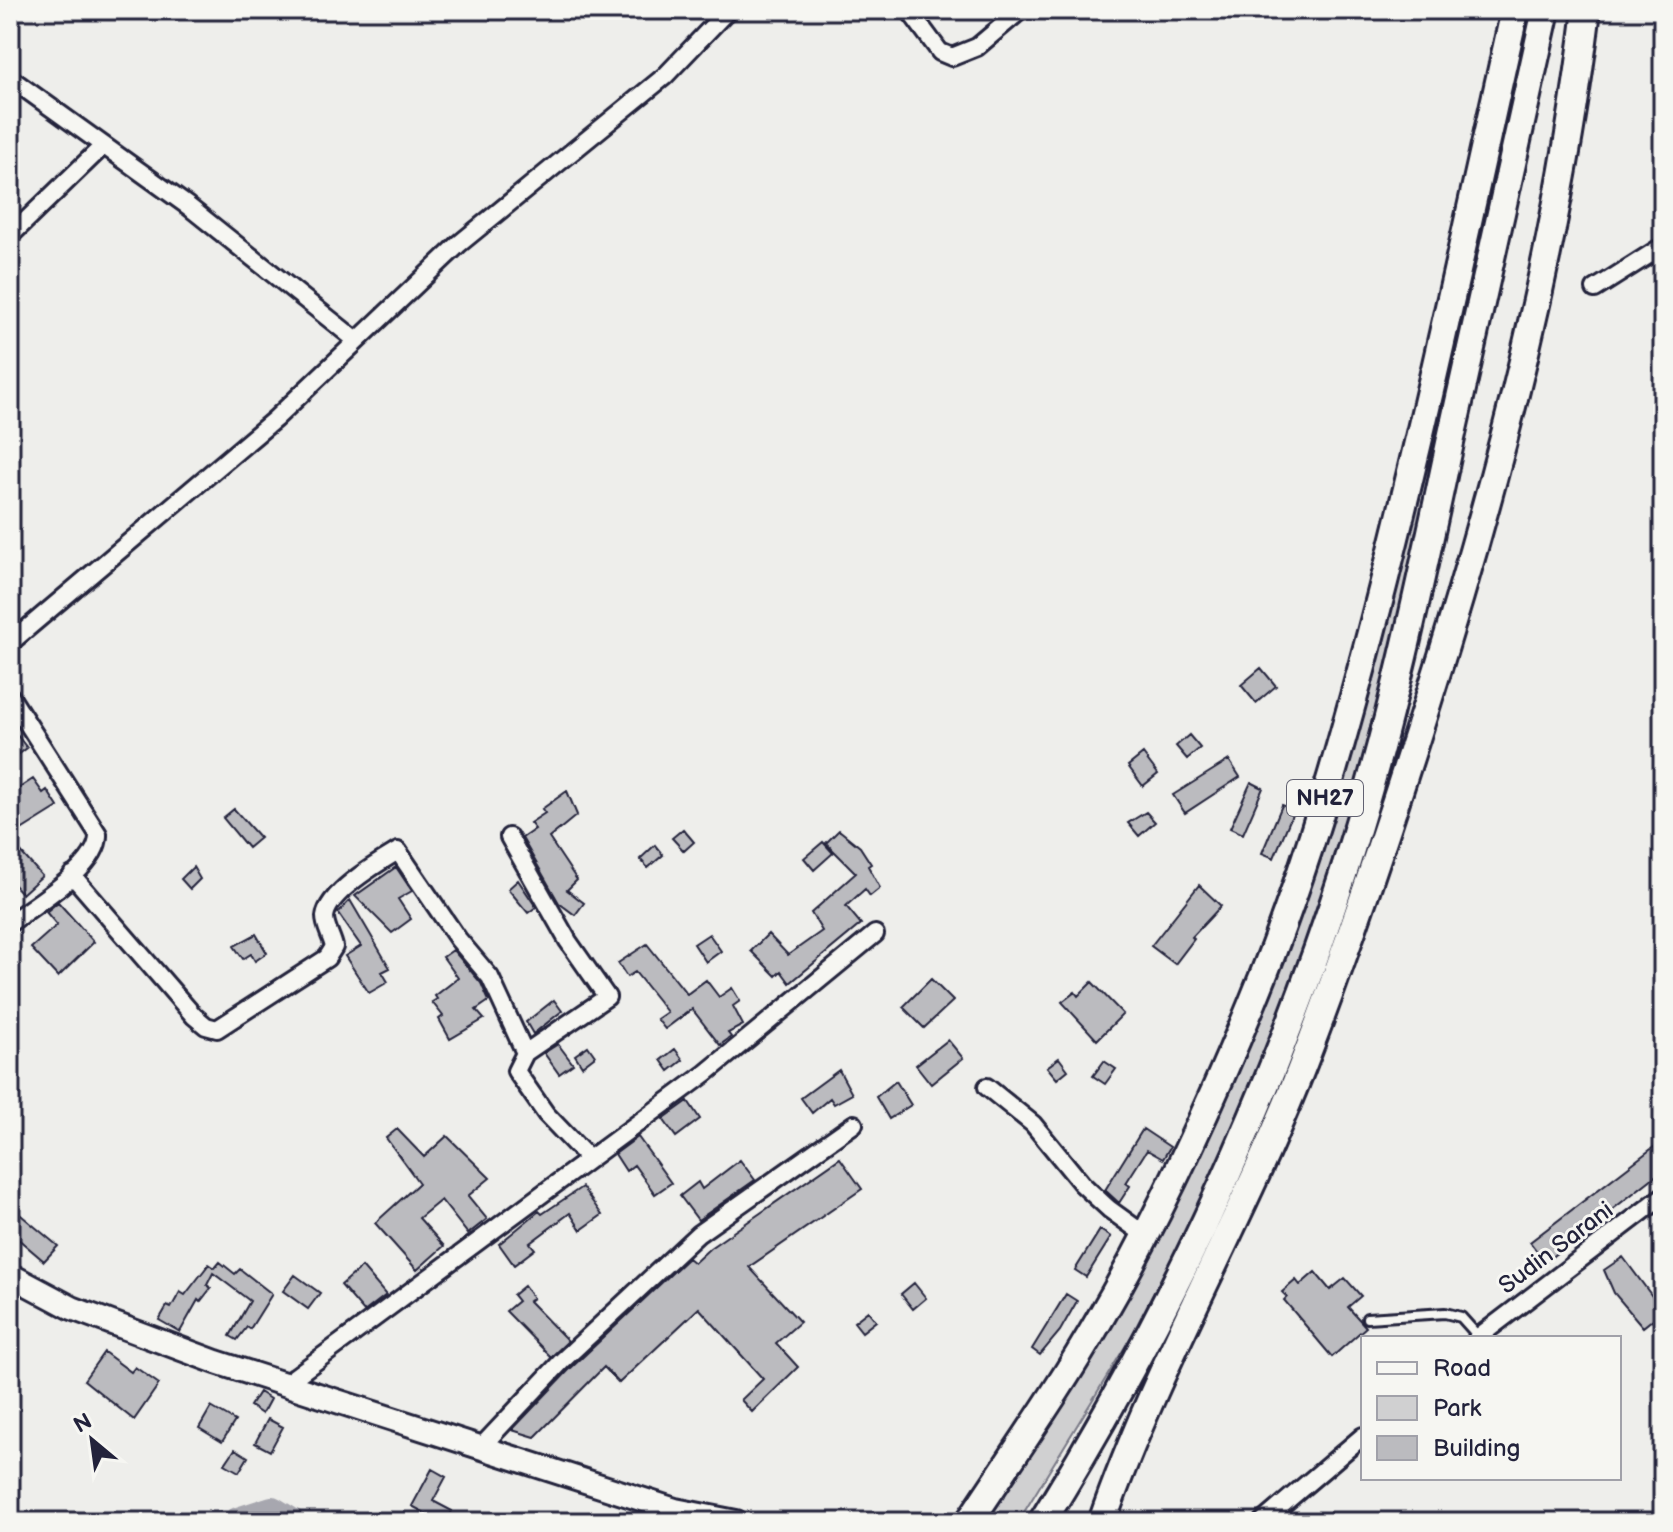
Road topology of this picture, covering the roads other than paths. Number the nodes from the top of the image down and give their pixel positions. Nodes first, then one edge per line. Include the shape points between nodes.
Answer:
1 (728, 10) edge
2 (909, 10) edge
3 (1021, 10) edge
4 (1515, 10) edge
5 (1546, 10) edge
6 (1587, 10) edge
7 (10, 78) edge
8 (103, 146) junction
9 (10, 236) edge
10 (1663, 246) edge
11 (1595, 289) dead end
12 (357, 341) junction
13 (10, 643) edge
14 (10, 696) edge
15 (509, 837) dead end
16 (72, 875) junction
17 (10, 923) edge
18 (875, 934) dead end
19 (525, 1053) junction
20 (987, 1087) dead end
21 (854, 1124) dead end
22 (589, 1159) junction
23 (1663, 1196) edge
24 (1145, 1235) junction
25 (10, 1275) edge
26 (1367, 1318) dead end
27 (1477, 1336) edge
28 (1479, 1336) edge
29 (285, 1384) junction
30 (1361, 1438) edge
31 (481, 1447) junction
32 (1074, 1471) junction
33 (736, 1522) edge
34 (969, 1522) edge
35 (1042, 1522) edge
36 (1059, 1522) edge
37 (1102, 1522) edge
38 (1262, 1522) edge

1 - 12 street via 665,76 459,244
2 - 3 street via 940,52 952,57 977,47
4 - 24 highway, NH27 via 1420,437 1331,780 1254,999
5 - 32 highway, NH27 via 1390,714 1346,863 1295,1009 1232,1160 1127,1377
6 - 37 highway via 1532,333 1486,512 1411,753 1299,1074 1163,1368
7 - 8 street
8 - 9 street
8 - 12 street via 188,206
10 - 11 street
12 - 13 street via 275,419
14 - 16 street via 98,834 95,854
15 - 19 street via 568,941 607,997
16 - 17 street
16 - 19 street via 194,1016 217,1029 327,958 334,947 326,924 330,905 363,872 398,851 490,977
18 - 22 street via 706,1073
19 - 22 street via 518,1065 519,1078
20 - 24 street via 1033,1124 1082,1184
21 - 31 street via 698,1234 562,1361
22 - 29 street
23 - 28 street, Sudin Sarani
24 - 34 highway, NH27 via 1094,1329
25 - 29 main road via 72,1308
26 - 27 lane via 1445,1313 1461,1317
29 - 31 main road
30 - 38 street
31 - 33 main road via 675,1510
32 - 35 highway, NH27
32 - 36 highway

